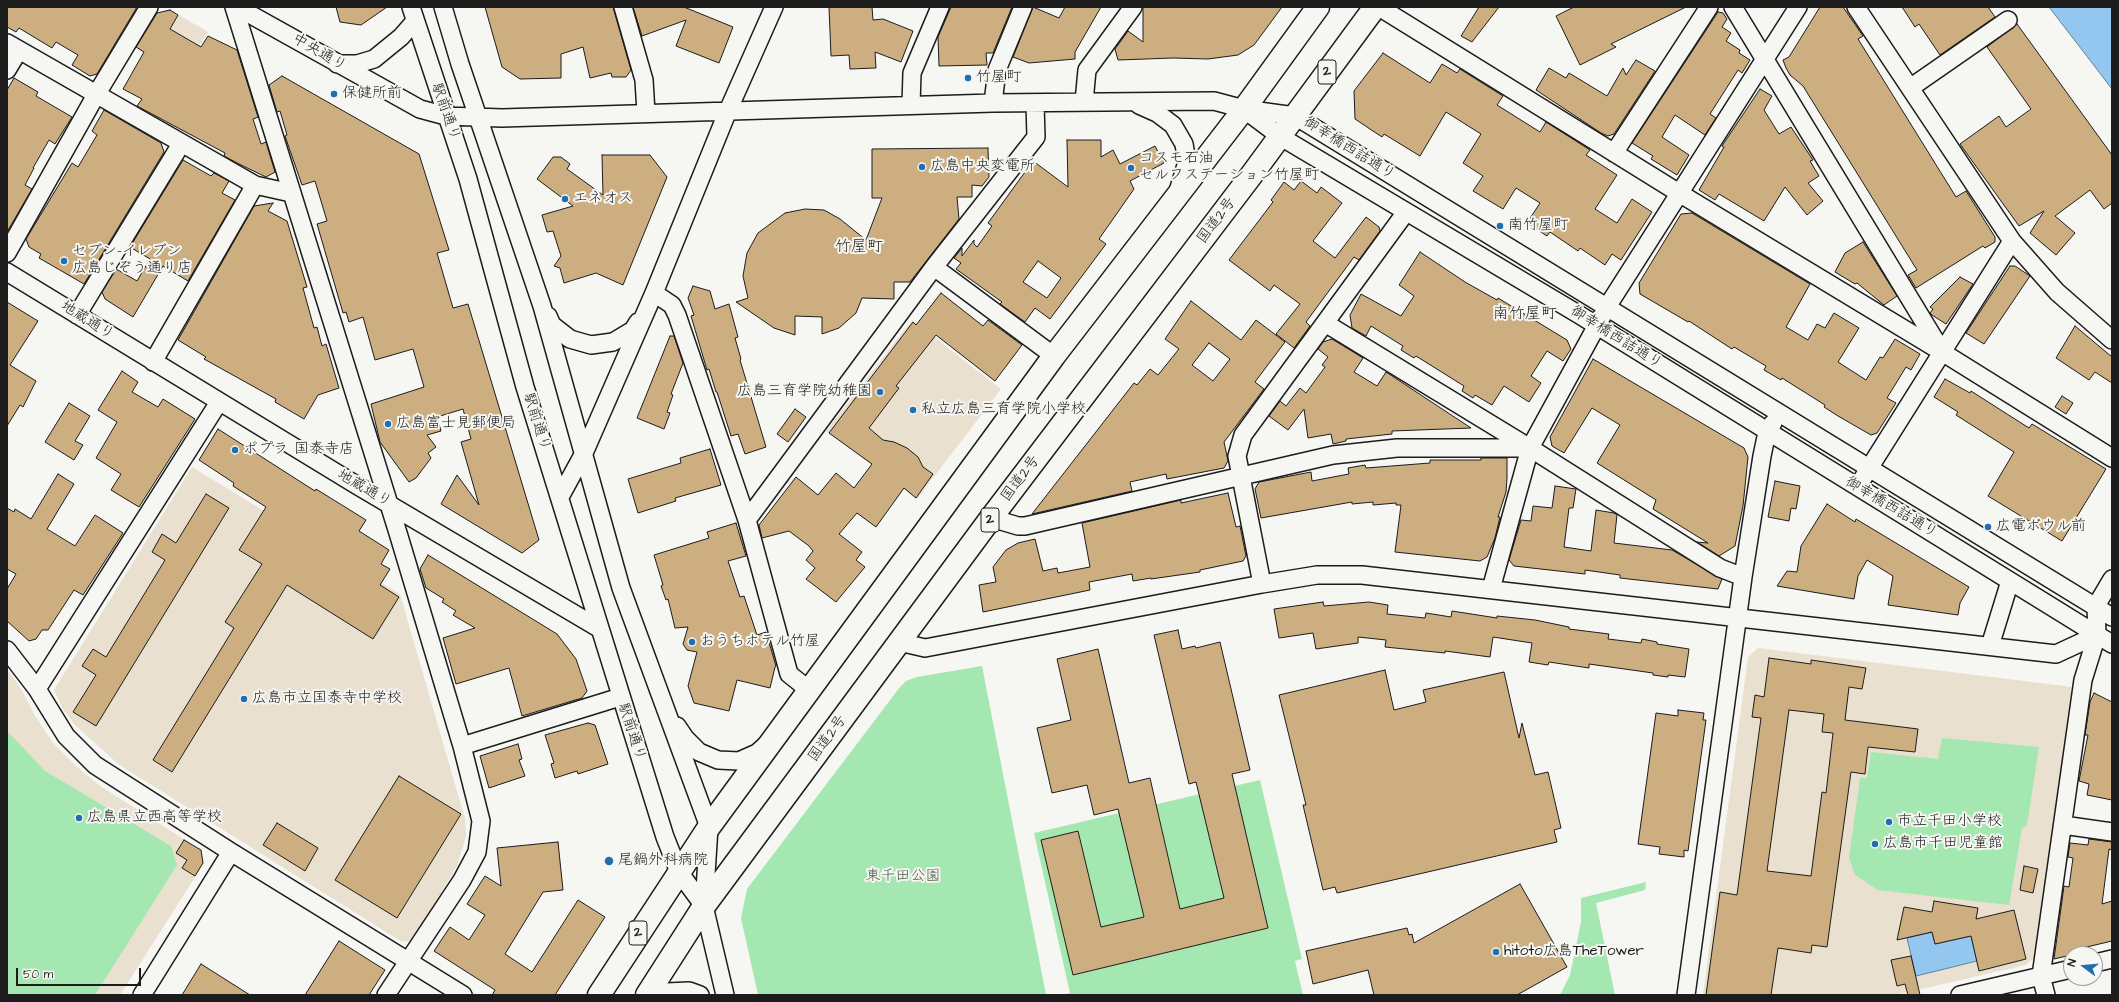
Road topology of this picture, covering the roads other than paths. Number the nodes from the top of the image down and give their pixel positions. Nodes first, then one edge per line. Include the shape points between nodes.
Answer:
1 (149, 7) edge
2 (234, 7) edge
3 (237, 7) edge
4 (443, 7) edge
5 (623, 7) edge
6 (774, 7) edge
7 (940, 7) edge
8 (1023, 7) edge
9 (1133, 7) edge
10 (1318, 7) edge
11 (1375, 7) edge
12 (1379, 7) edge
13 (1709, 7) edge
14 (1733, 7) edge
15 (1798, 7) edge
16 (1856, 7) edge
17 (413, 14) edge
18 (2008, 20) dead end
19 (13, 47) edge
20 (1766, 60) junction
21 (337, 64) junction
22 (7, 70) edge
23 (1910, 88) junction
24 (96, 95) junction
25 (1084, 102) junction
26 (993, 103) junction
27 (1133, 103) junction
28 (1036, 104) junction
29 (911, 105) junction
30 (1244, 109) junction
31 (646, 113) junction
32 (727, 113) junction
33 (446, 116) junction
34 (1295, 116) junction
35 (479, 118) junction
36 (1281, 137) junction
37 (181, 144) junction
38 (1614, 153) junction
39 (255, 185) junction
40 (291, 193) junction
41 (1678, 193) junction
42 (1174, 199) junction
43 (1406, 212) junction
44 (2012, 241) junction
45 (7, 253) edge
46 (934, 267) junction
47 (7, 272) edge
48 (654, 293) junction
49 (542, 306) junction
50 (1606, 307) junction
51 (646, 312) junction
52 (77, 315) junction
53 (1325, 323) junction
54 (1596, 325) junction
55 (2112, 340) edge
56 (1942, 352) junction
57 (1054, 356) junction
58 (153, 362) junction
59 (219, 402) junction
60 (1778, 413) junction
61 (1767, 432) junction
62 (1530, 448) junction
63 (584, 453) junction
64 (2112, 458) edge
65 (1869, 469) junction
66 (1240, 475) junction
67 (1857, 487) junction
68 (560, 498) junction
69 (389, 503) junction
70 (991, 518) junction
71 (747, 520) junction
72 (1743, 577) junction
73 (2112, 579) edge
74 (2010, 581) junction
75 (1262, 584) junction
76 (1491, 589) junction
77 (2096, 606) junction
78 (2112, 617) edge
79 (1737, 618) junction
80 (600, 629) junction
81 (2097, 635) junction
82 (899, 642) junction
83 (2112, 644) edge
84 (1990, 646) junction
85 (7, 650) edge
86 (37, 689) junction
87 (809, 690) junction
88 (620, 697) junction
89 (666, 709) junction
90 (775, 737) junction
91 (462, 746) junction
92 (2063, 825) junction
93 (709, 827) junction
94 (2112, 832) edge
95 (231, 852) junction
96 (679, 872) junction
97 (704, 906) junction
98 (407, 961) junction
99 (2063, 971) edge
100 (2041, 976) junction
101 (142, 995) edge
102 (386, 995) edge
103 (463, 995) edge
104 (599, 995) edge
105 (647, 995) edge
106 (663, 995) edge
107 (700, 995) edge
108 (724, 995) edge
109 (1686, 995) edge
110 (1960, 995) edge
111 (2046, 995) edge

1 - 24 street
2 - 40 street
3 - 21 street, 中央通り
4 - 35 street
5 - 31 street via 644,80
6 - 32 street
7 - 29 street via 912,73
8 - 26 street via 997,70
9 - 25 street via 1087,70
10 - 30 highway, 2
11 - 34 highway, 国道2号 / 2
12 - 38 street
13 - 38 street
14 - 20 street
15 - 20 street
16 - 23 street
17 - 21 street via 401,37 374,59 357,64
17 - 33 street, 駅前通り
18 - 23 street
19 - 22 street
19 - 24 street
20 - 41 street
20 - 56 street
21 - 33 street, 中央通り via 420,109
23 - 44 street
24 - 37 street
24 - 45 street
25 - 27 street, 中央通り
25 - 28 street, 中央通り
26 - 28 street, 中央通り
26 - 29 street, 中央通り
27 - 30 street, 中央通り via 1214,102
27 - 42 street via 1156,113 1173,125 1184,144 1187,162
28 - 46 street via 1036,137
29 - 32 street, 中央通り
30 - 34 street, 御幸橋西詰通り
30 - 36 street, 御幸橋西詰通り
30 - 42 highway, 2
31 - 32 street, 中央通り
31 - 35 street, 中央通り
32 - 48 street
33 - 35 street, 中央通り
33 - 68 street, 駅前通り via 468,179 525,387
34 - 36 highway, 国道2号 / 2
34 - 50 street, 御幸橋西詰通り
35 - 49 street
36 - 43 street, 御幸橋西詰通り
36 - 70 highway, 国道2号 / 2
37 - 39 street
37 - 52 street
38 - 41 street
39 - 40 street
39 - 58 street
40 - 69 street
41 - 50 street
41 - 56 street
42 - 57 highway, 2
43 - 53 street
43 - 54 street, 御幸橋西詰通り
44 - 55 street via 2057,292
44 - 56 street
46 - 57 street
46 - 71 street
47 - 52 street, 地蔵通り
48 - 51 street
48 - 71 street via 672,305 677,315
49 - 51 street via 552,325 570,339 591,345 613,342 633,330
49 - 63 street
50 - 54 street
50 - 60 street, 御幸橋西詰通り
51 - 63 street
52 - 58 street, 地蔵通り
53 - 62 street
53 - 66 street via 1243,435 1237,456
54 - 61 street, 御幸橋西詰通り
54 - 62 street
56 - 64 street
56 - 65 street
57 - 87 highway, 2
58 - 59 street, 地蔵通り
59 - 69 street, 地蔵通り
59 - 86 street
60 - 61 street
60 - 65 street, 御幸橋西詰通り
61 - 67 street, 御幸橋西詰通り
61 - 72 street
62 - 66 street via 1397,448 1333,455
62 - 72 street via 1720,568
62 - 76 street
63 - 68 street
63 - 89 street via 621,588
65 - 67 street
65 - 77 street, 御幸橋西詰通り
66 - 70 street via 1025,526
66 - 75 street
67 - 74 street, 御幸橋西詰通り
68 - 80 street, 駅前通り
69 - 80 street, 地蔵通り
69 - 91 street
70 - 82 highway, 国道2号 / 2
71 - 87 street via 790,674
72 - 79 street
73 - 77 street
74 - 81 street, 御幸橋西詰通り
74 - 84 street
75 - 76 street via 1318,575 1362,575
75 - 82 street via 925,648
76 - 79 street
77 - 78 street, 御幸橋西詰通り
77 - 81 street
79 - 84 street
79 - 109 street
80 - 88 street, 駅前通り
81 - 83 street, 御幸橋西詰通り
81 - 84 street via 2056,654
81 - 92 street via 2082,680
82 - 97 highway, 国道2号 / 2
85 - 86 street
86 - 95 street via 66,736 95,765
87 - 90 highway, 2
88 - 91 street
88 - 96 street, 駅前通り via 665,837
89 - 90 street via 699,752 718,760 739,761 757,753
89 - 93 street
90 - 93 highway, 2
91 - 98 street via 481,821 477,852 462,880
92 - 94 street
92 - 100 street
93 - 96 highway, 2
93 - 97 street
95 - 98 street
95 - 101 street
96 - 97 street, 駅前通り
96 - 104 highway, 2
97 - 105 highway, 国道2号 / 2
97 - 108 street
98 - 102 street
98 - 103 street
99 - 100 street
100 - 110 street
100 - 111 street
106 - 107 street via 667,992 688,991

